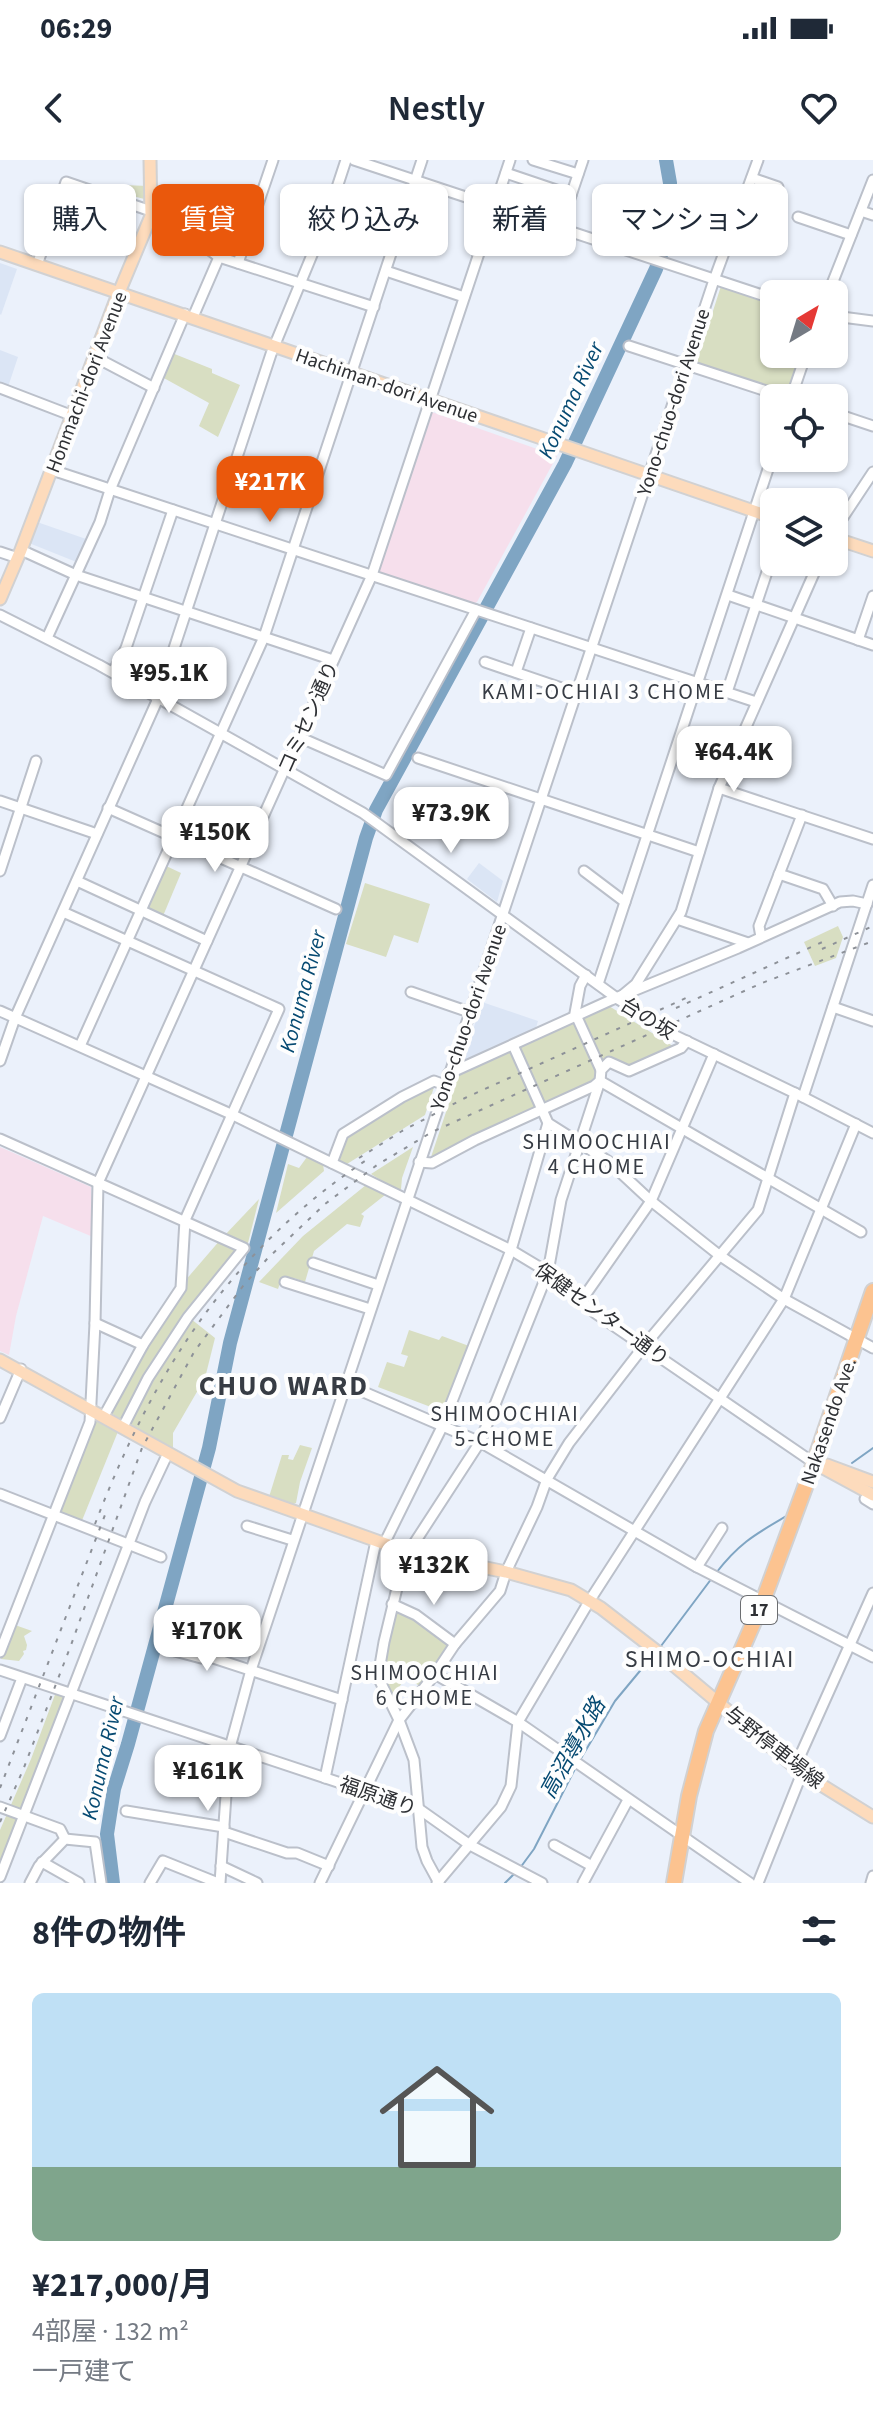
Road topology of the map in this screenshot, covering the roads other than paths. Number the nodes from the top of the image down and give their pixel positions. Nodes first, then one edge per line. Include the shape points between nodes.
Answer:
1 (273, 160) edge
2 (346, 160) edge
3 (354, 160) edge
4 (422, 160) edge
5 (510, 160) edge
6 (533, 160) edge
7 (583, 160) edge
8 (758, 160) edge
9 (152, 161) edge
10 (506, 173) junction
11 (578, 174) junction
12 (752, 178) junction
13 (873, 180) edge
14 (415, 181) junction
15 (502, 184) edge
16 (538, 184) edge
17 (575, 184) edge
18 (750, 184) edge
19 (769, 184) edge
20 (464, 197) edge
21 (861, 211) junction
22 (151, 213) junction
23 (873, 215) edge
24 (798, 217) dead end
25 (576, 234) edge
26 (851, 235) junction
27 (0, 252) edge
28 (477, 256) edge
29 (723, 256) edge
30 (219, 257) junction
31 (238, 263) junction
32 (37, 265) junction
33 (386, 271) junction
34 (714, 280) junction
35 (833, 280) edge
36 (301, 283) junction
37 (120, 292) junction
38 (760, 295) edge
39 (464, 297) junction
40 (374, 307) junction
41 (189, 316) junction
42 (848, 318) edge
43 (873, 321) edge
44 (274, 345) junction
45 (629, 346) dead end
46 (95, 357) junction
47 (686, 364) junction
48 (353, 373) junction
49 (0, 388) edge
50 (154, 388) junction
51 (760, 388) edge
52 (431, 400) junction
53 (73, 416) junction
54 (848, 418) edge
55 (873, 426) edge
56 (52, 470) junction
57 (767, 472) edge
58 (873, 472) edge
59 (649, 475) junction
60 (110, 490) junction
61 (173, 510) junction
62 (848, 510) edge
63 (755, 511) junction
64 (760, 513) edge
65 (214, 523) junction
66 (848, 543) edge
67 (294, 549) junction
68 (873, 551) edge
69 (0, 552) edge
70 (20, 554) junction
71 (76, 575) junction
72 (372, 575) junction
73 (766, 576) edge
74 (813, 576) edge
75 (728, 595) junction
76 (873, 596) edge
77 (143, 597) junction
78 (0, 599) edge
79 (757, 605) junction
80 (477, 610) junction
81 (185, 611) junction
82 (0, 615) edge
83 (793, 619) junction
84 (531, 628) junction
85 (264, 637) junction
86 (47, 638) junction
87 (858, 640) junction
88 (873, 645) edge
89 (591, 647) junction
90 (333, 660) junction
91 (485, 662) dead end
92 (113, 672) junction
93 (516, 672) junction
94 (698, 682) junction
95 (727, 692) junction
96 (576, 693) junction
97 (157, 699) junction
98 (756, 702) junction
99 (221, 733) junction
100 (299, 737) junction
101 (418, 758) dead end
102 (36, 761) dead end
103 (284, 769) junction
104 (719, 788) junction
105 (539, 799) junction
106 (0, 801) edge
107 (21, 808) junction
108 (108, 808) junction
109 (802, 815) junction
110 (97, 834) junction
111 (648, 835) junction
112 (175, 838) junction
113 (873, 839) edge
114 (699, 852) junction
115 (240, 867) junction
116 (0, 871) edge
117 (584, 871) dead end
118 (779, 874) junction
119 (77, 881) junction
120 (873, 885) edge
121 (625, 902) junction
122 (867, 904) junction
123 (833, 906) junction
124 (336, 909) dead end
125 (142, 911) junction
126 (63, 912) junction
127 (502, 914) junction
128 (677, 919) junction
129 (761, 937) junction
130 (128, 941) junction
131 (207, 941) junction
132 (748, 943) junction
133 (194, 971) junction
134 (586, 975) junction
135 (598, 984) junction
136 (411, 992) dead end
137 (618, 999) junction
138 (833, 1007) junction
139 (0, 1011) edge
140 (469, 1012) junction
141 (575, 1016) junction
142 (15, 1018) junction
143 (873, 1021) edge
144 (687, 1041) junction
145 (513, 1045) junction
146 (80, 1046) junction
147 (714, 1054) junction
148 (0, 1061) edge
149 (601, 1070) junction
150 (448, 1074) junction
151 (146, 1076) junction
152 (600, 1081) junction
153 (445, 1085) junction
154 (799, 1095) junction
155 (542, 1110) junction
156 (233, 1115) junction
157 (548, 1123) junction
158 (856, 1124) junction
159 (683, 1128) junction
160 (873, 1133) edge
161 (0, 1139) edge
162 (579, 1144) junction
163 (419, 1162) junction
164 (332, 1163) junction
165 (767, 1178) junction
166 (98, 1183) junction
167 (407, 1200) junction
168 (651, 1201) junction
169 (821, 1208) junction
170 (185, 1220) junction
171 (861, 1232) dead end
172 (511, 1250) junction
173 (719, 1255) junction
174 (313, 1263) dead end
175 (548, 1272) junction
176 (285, 1282) dead end
177 (378, 1285) junction
178 (873, 1291) edge
179 (784, 1299) junction
180 (581, 1301) junction
181 (370, 1309) junction
182 (95, 1323) junction
183 (857, 1339) junction
184 (143, 1345) junction
185 (644, 1346) junction
186 (873, 1348) edge
187 (0, 1360) edge
188 (21, 1369) junction
189 (345, 1384) junction
190 (720, 1399) junction
191 (92, 1409) junction
192 (104, 1416) junction
193 (0, 1418) edge
194 (123, 1427) junction
195 (442, 1427) junction
196 (480, 1442) junction
197 (168, 1453) junction
198 (814, 1463) junction
199 (547, 1479) junction
200 (873, 1482) edge
201 (0, 1494) edge
202 (870, 1499) edge
203 (301, 1513) junction
204 (53, 1514) junction
205 (247, 1526) dead end
206 (722, 1528) dead end
207 (635, 1532) junction
208 (292, 1540) junction
209 (380, 1543) junction
210 (129, 1544) junction
211 (408, 1552) junction
212 (161, 1557) dead end
213 (697, 1567) junction
214 (506, 1572) junction
215 (873, 1593) edge
216 (590, 1600) junction
217 (763, 1601) junction
218 (392, 1604) junction
219 (455, 1644) junction
220 (850, 1645) junction
221 (171, 1650) dead end
222 (0, 1652) edge
223 (873, 1657) edge
224 (0, 1670) edge
225 (251, 1670) junction
226 (435, 1674) junction
227 (22, 1678) junction
228 (72, 1693) junction
229 (342, 1700) junction
230 (717, 1702) junction
231 (399, 1720) junction
232 (518, 1722) junction
233 (0, 1736) edge
234 (229, 1746) junction
235 (798, 1770) junction
236 (325, 1778) junction
237 (366, 1791) junction
238 (628, 1800) junction
239 (0, 1807) edge
240 (419, 1809) junction
241 (126, 1811) dead end
242 (24, 1816) junction
243 (873, 1817) edge
244 (224, 1830) junction
245 (681, 1836) junction
246 (65, 1839) junction
247 (470, 1845) junction
248 (554, 1845) dead end
249 (42, 1862) junction
250 (221, 1866) junction
251 (329, 1866) junction
252 (592, 1866) junction
253 (873, 1876) edge
254 (0, 1877) edge
255 (30, 1883) edge
256 (79, 1883) edge
257 (101, 1883) edge
258 (150, 1883) edge
259 (219, 1883) edge
260 (257, 1883) edge
261 (320, 1883) edge
262 (438, 1883) edge
263 (542, 1883) edge
264 (583, 1883) edge
265 (674, 1883) edge
266 (750, 1883) edge
267 (758, 1883) edge
268 (871, 1883) edge

1 - 31 street
2 - 36 street
3 - 14 street
4 - 14 street
5 - 10 street, コミセン通り
6 - 11 street
7 - 11 street
8 - 12 street, Yono-chuo-dori Avenue
9 - 22 main road, Honmachi-dori Avenue
10 - 15 street, コミセン通り
10 - 16 street
11 - 17 street
12 - 18 street, Yono-chuo-dori Avenue
12 - 19 street
13 - 21 street
14 - 20 street
14 - 33 street
21 - 23 street
21 - 26 street
22 - 30 street
22 - 32 street via 66,182
22 - 37 main road, Honmachi-dori Avenue
24 - 26 street
25 - 34 street
26 - 35 street
27 - 32 main road, Hachiman-dori Avenue
28 - 39 street, コミセン通り
29 - 34 street, Yono-chuo-dori Avenue
30 - 31 street
30 - 41 street
31 - 36 street
32 - 37 main road, Hachiman-dori Avenue
33 - 39 street
33 - 40 street
34 - 38 street
34 - 47 street, Yono-chuo-dori Avenue
36 - 40 street
36 - 44 street
37 - 41 main road, Hachiman-dori Avenue
37 - 46 main road, Honmachi-dori Avenue
39 - 52 street, コミセン通り
40 - 48 street
41 - 44 main road, Hachiman-dori Avenue
41 - 50 street
42 - 43 street
44 - 48 main road, Hachiman-dori Avenue
44 - 65 street
45 - 47 street
46 - 50 street
46 - 53 main road, Honmachi-dori Avenue
47 - 51 street
47 - 59 street, Yono-chuo-dori Avenue
48 - 52 main road, Hachiman-dori Avenue
48 - 67 street
49 - 53 street
50 - 60 street
52 - 59 main road, Hachiman-dori Avenue
52 - 72 street, コミセン通り
53 - 56 main road, Honmachi-dori Avenue
54 - 55 street
56 - 60 street
56 - 70 main road, Honmachi-dori Avenue
57 - 63 street
58 - 62 street
59 - 63 main road, Hachiman-dori Avenue
59 - 89 street, Yono-chuo-dori Avenue
60 - 61 street
60 - 71 street
61 - 65 street
61 - 77 street
63 - 64 main road, Hachiman-dori Avenue
63 - 75 street
65 - 67 street
65 - 81 street
66 - 68 main road
67 - 72 street
67 - 85 street
69 - 70 street
70 - 71 street
70 - 78 main road, Honmachi-dori Avenue
71 - 77 street
71 - 86 street
72 - 80 street
72 - 90 street, コミセン通り
73 - 79 street
74 - 83 street
75 - 79 street
75 - 94 street
76 - 87 street
77 - 81 street
77 - 92 street
79 - 83 street
79 - 95 street
80 - 84 street
80 - 100 street via 386,775
81 - 85 street
81 - 97 street
82 - 86 street, 台の坂
83 - 87 street
83 - 98 street
84 - 89 street
84 - 93 street
85 - 90 street
85 - 99 street
86 - 92 street, 台の坂
87 - 88 street
89 - 94 street
89 - 96 street, Yono-chuo-dori Avenue
90 - 100 street, コミセン通り
91 - 93 street
92 - 97 street, 台の坂
93 - 96 street
94 - 95 street
94 - 111 street
95 - 98 street
96 - 105 street, Yono-chuo-dori Avenue
97 - 99 street, 台の坂
97 - 108 street
98 - 104 street
99 - 103 street, 台の坂
99 - 112 street
100 - 103 street, コミセン通り
101 - 105 street
102 - 107 street
103 - 115 street, コミセン通り
103 - 127 street, 台の坂 via 368,815
104 - 109 street
104 - 114 street
105 - 111 street
105 - 127 street, Yono-chuo-dori Avenue
106 - 107 street
107 - 110 street
107 - 116 street
108 - 110 street
108 - 112 street
109 - 113 street
109 - 118 street
110 - 119 street
111 - 114 street
111 - 121 street
112 - 115 street
112 - 125 street
114 - 128 street
115 - 124 street
115 - 131 street, コミセン通り
117 - 121 street
118 - 123 street via 823,889
118 - 129 street via 759,926
119 - 125 street
119 - 126 street
120 - 122 street
121 - 135 street
122 - 123 street via 849,900
122 - 138 street
123 - 129 street
125 - 130 street
125 - 131 street
126 - 130 street
126 - 142 street
127 - 134 street, 台の坂
127 - 140 street, Yono-chuo-dori Avenue
128 - 132 street
128 - 137 street via 636,984
129 - 132 street
130 - 133 street
130 - 146 street
131 - 133 street, コミセン通り
132 - 137 street
133 - 151 street, コミセン通り
133 - 156 street via 279,1009
134 - 135 street, 台の坂
134 - 141 street
135 - 137 street, 台の坂
136 - 140 street
137 - 141 street
137 - 144 street, 台の坂
138 - 143 street
138 - 154 street
139 - 142 street
140 - 150 street, Yono-chuo-dori Avenue
141 - 145 street
141 - 149 street
142 - 146 street
142 - 148 street
144 - 147 street, 台の坂
144 - 149 street via 629,1071 609,1062
145 - 150 street
145 - 155 street
146 - 151 street
147 - 154 street, 台の坂
147 - 159 street
149 - 152 street
150 - 153 street, Yono-chuo-dori Avenue
151 - 156 street
151 - 166 street, コミセン通り
152 - 155 street
152 - 159 street
152 - 162 street
153 - 163 street, Yono-chuo-dori Avenue
153 - 164 street via 434,1081 343,1134
154 - 158 street, 台の坂
154 - 165 street
155 - 157 street
155 - 163 street via 432,1163
156 - 164 street, 保健センター通り
156 - 170 street
157 - 162 street
157 - 172 street
158 - 160 street, 台の坂
158 - 169 street
159 - 165 street
159 - 168 street
161 - 166 street
162 - 168 street via 608,1161
162 - 175 street via 561,1200
163 - 167 street, Yono-chuo-dori Avenue
164 - 167 street, 保健センター通り
165 - 169 street
165 - 173 street via 758,1210
166 - 170 street
166 - 182 street, コミセン通り
167 - 172 street, 保健センター通り
167 - 177 street, Yono-chuo-dori Avenue
168 - 173 street
168 - 180 street
169 - 171 street
169 - 179 street
170 - 184 street via 181,1288
170 - 194 street via 244,1248 188,1317
172 - 175 street, 保健センター通り
172 - 195 street
173 - 179 street
173 - 185 street
174 - 177 street
175 - 180 street, 保健センター通り
175 - 196 street
176 - 181 street
177 - 181 street, Yono-chuo-dori Avenue
178 - 183 highway, Nakasendo Ave. / 17
179 - 183 street
179 - 190 street
180 - 185 street, 保健センター通り
181 - 189 street, Yono-chuo-dori Avenue
182 - 184 street
182 - 191 street, コミセン通り
183 - 186 street
183 - 198 highway, Nakasendo Ave. / 17
184 - 192 street
185 - 190 street, 保健センター通り
185 - 199 street
187 - 188 main road, 与野停車場線
188 - 191 main road, 与野停車場線
188 - 193 street
189 - 195 street
189 - 203 street, Yono-chuo-dori Avenue
190 - 198 street, 保健センター通り
190 - 207 street
191 - 192 main road, 与野停車場線
191 - 204 street, コミセン通り
192 - 194 main road, 与野停車場線
194 - 197 main road, 与野停車場線
195 - 196 street
195 - 209 street
196 - 199 street
196 - 211 street
197 - 203 main road, 与野停車場線 via 237,1491
197 - 210 street
198 - 200 main road
198 - 202 main road
198 - 217 highway, Nakasendo Ave. / 17
199 - 207 street
199 - 214 street
201 - 204 street
203 - 208 street, Yono-chuo-dori Avenue
203 - 209 main road, 与野停車場線
204 - 210 street
204 - 222 street, コミセン通り
205 - 208 street
206 - 213 street
207 - 213 street
207 - 216 street
208 - 225 street, Yono-chuo-dori Avenue
209 - 211 main road, 与野停車場線
209 - 229 street
210 - 212 street
210 - 228 street
211 - 214 main road, 与野停車場線
211 - 218 street
213 - 217 street
214 - 216 main road, 与野停車場線
214 - 219 street via 500,1591
215 - 220 street
216 - 230 main road, 与野停車場線
216 - 232 street
217 - 220 street
217 - 230 highway, 17
218 - 219 street
218 - 231 street via 378,1677
219 - 226 street
220 - 223 street
220 - 235 street
221 - 225 street
224 - 227 street, 福原通り
225 - 229 street
225 - 234 street, Yono-chuo-dori Avenue
226 - 231 street
226 - 232 street
227 - 228 street, 福原通り
227 - 233 street
228 - 234 street, 福原通り
228 - 242 street
229 - 236 street
230 - 235 main road, 与野停車場線
230 - 245 highway, 17
231 - 237 street
231 - 240 street via 414,1760
232 - 238 street
232 - 247 street via 511,1786
234 - 236 street, 福原通り
234 - 244 street, Yono-chuo-dori Avenue
235 - 243 main road, 与野停車場線
235 - 267 street
236 - 237 street, 福原通り
237 - 240 street, 福原通り
237 - 251 street
238 - 245 street
238 - 252 street
239 - 242 street
240 - 247 street, 福原通り
240 - 262 street via 423,1853
241 - 244 street
242 - 246 street via 60,1829
242 - 254 street
244 - 250 street, Yono-chuo-dori Avenue
244 - 251 street
245 - 265 highway, 17
245 - 266 street
246 - 249 street
246 - 257 street via 95,1842
247 - 262 street
247 - 263 street, 福原通り
248 - 252 street
249 - 255 street
249 - 256 street
250 - 259 street, Yono-chuo-dori Avenue
250 - 260 street
251 - 261 street
252 - 264 street
253 - 268 street
258 - 259 street via 163,1861

